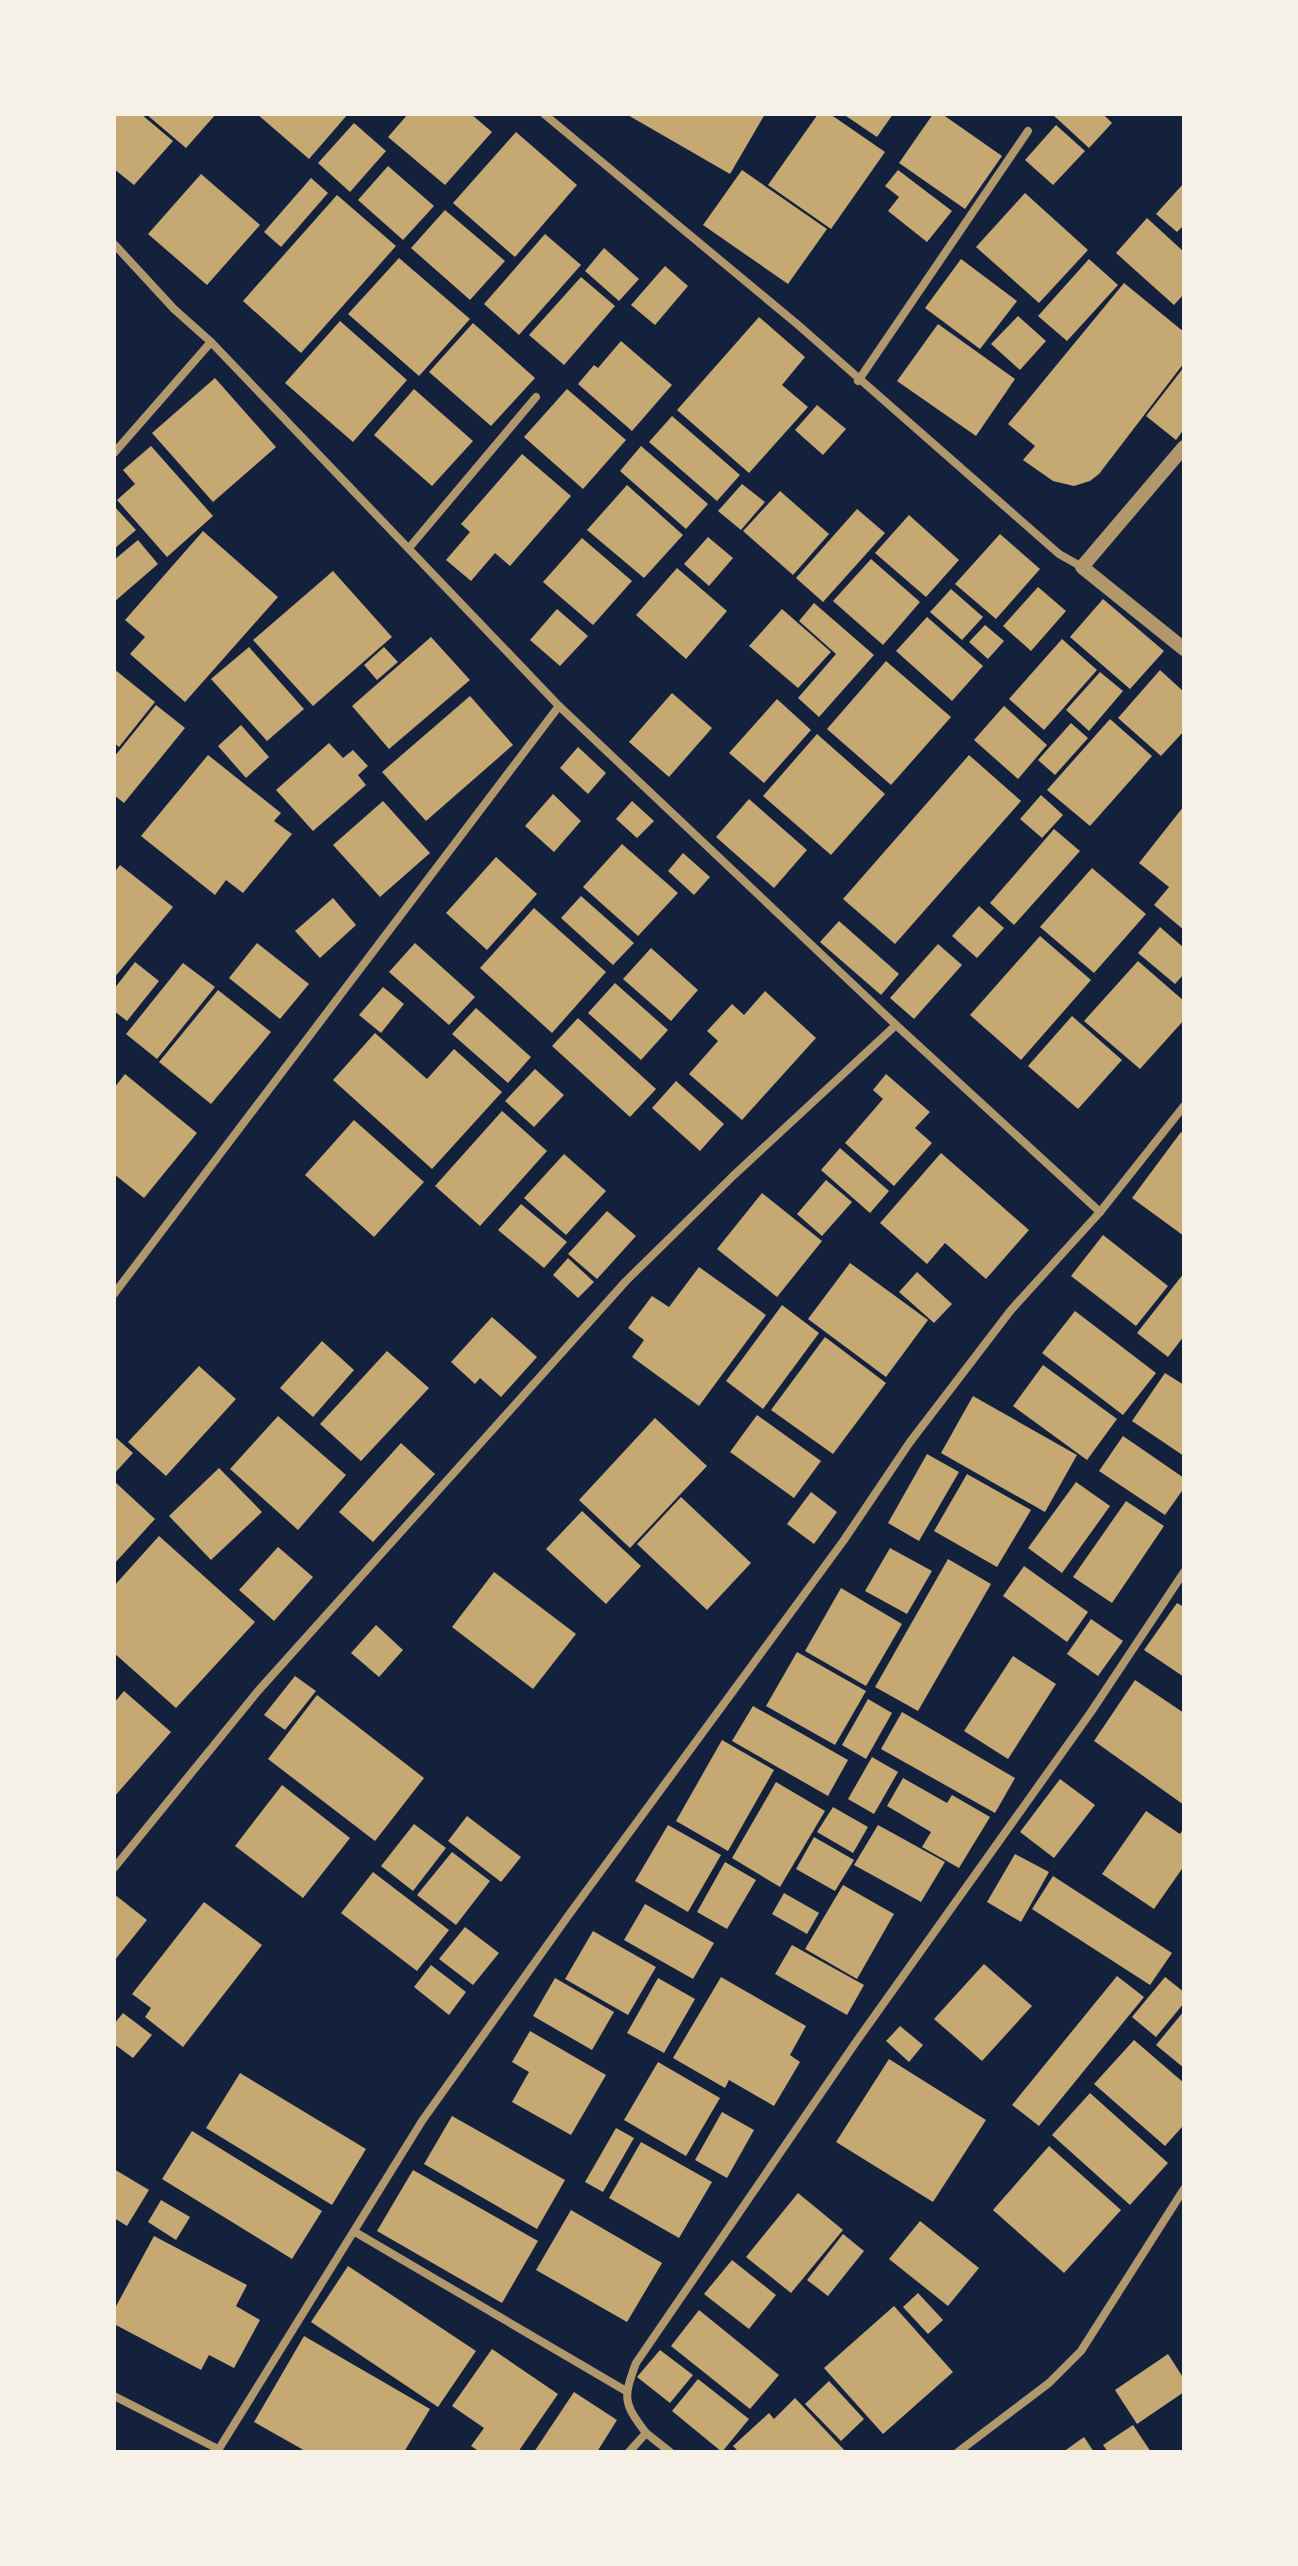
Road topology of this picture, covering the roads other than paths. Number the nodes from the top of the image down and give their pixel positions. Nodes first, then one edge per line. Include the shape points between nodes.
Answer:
1 (544, 114) edge
2 (1028, 131) dead end
3 (114, 244) edge
4 (211, 342) junction
5 (858, 381) junction
6 (536, 397) dead end
7 (1184, 447) edge
8 (114, 453) edge
9 (409, 548) junction
10 (1082, 567) junction
11 (1184, 649) edge
12 (559, 706) junction
13 (896, 1025) junction
14 (1184, 1106) edge
15 (1100, 1212) junction
16 (114, 1294) edge
17 (1184, 1572) edge
18 (114, 1868) edge
19 (1184, 2189) edge
20 (355, 2232) junction
21 (626, 2391) junction
22 (114, 2396) edge
23 (646, 2433) junction
24 (218, 2451) edge
25 (629, 2452) edge
26 (670, 2452) edge
27 (958, 2452) edge

1 - 5 street
2 - 5 street
3 - 4 street
4 - 8 street
4 - 9 street
5 - 10 street via 1059,554
6 - 9 street
7 - 10 street
9 - 12 street
10 - 11 street
12 - 13 street
12 - 16 street
13 - 15 street
13 - 18 street via 626,1281 258,1691
14 - 15 street
15 - 20 street via 1011,1310 910,1442 422,2121
17 - 21 street via 665,2318 636,2363
19 - 27 street via 1081,2351 1049,2383
20 - 21 street
20 - 24 street
21 - 23 street via 630,2412
22 - 24 street
23 - 25 street
23 - 26 street

